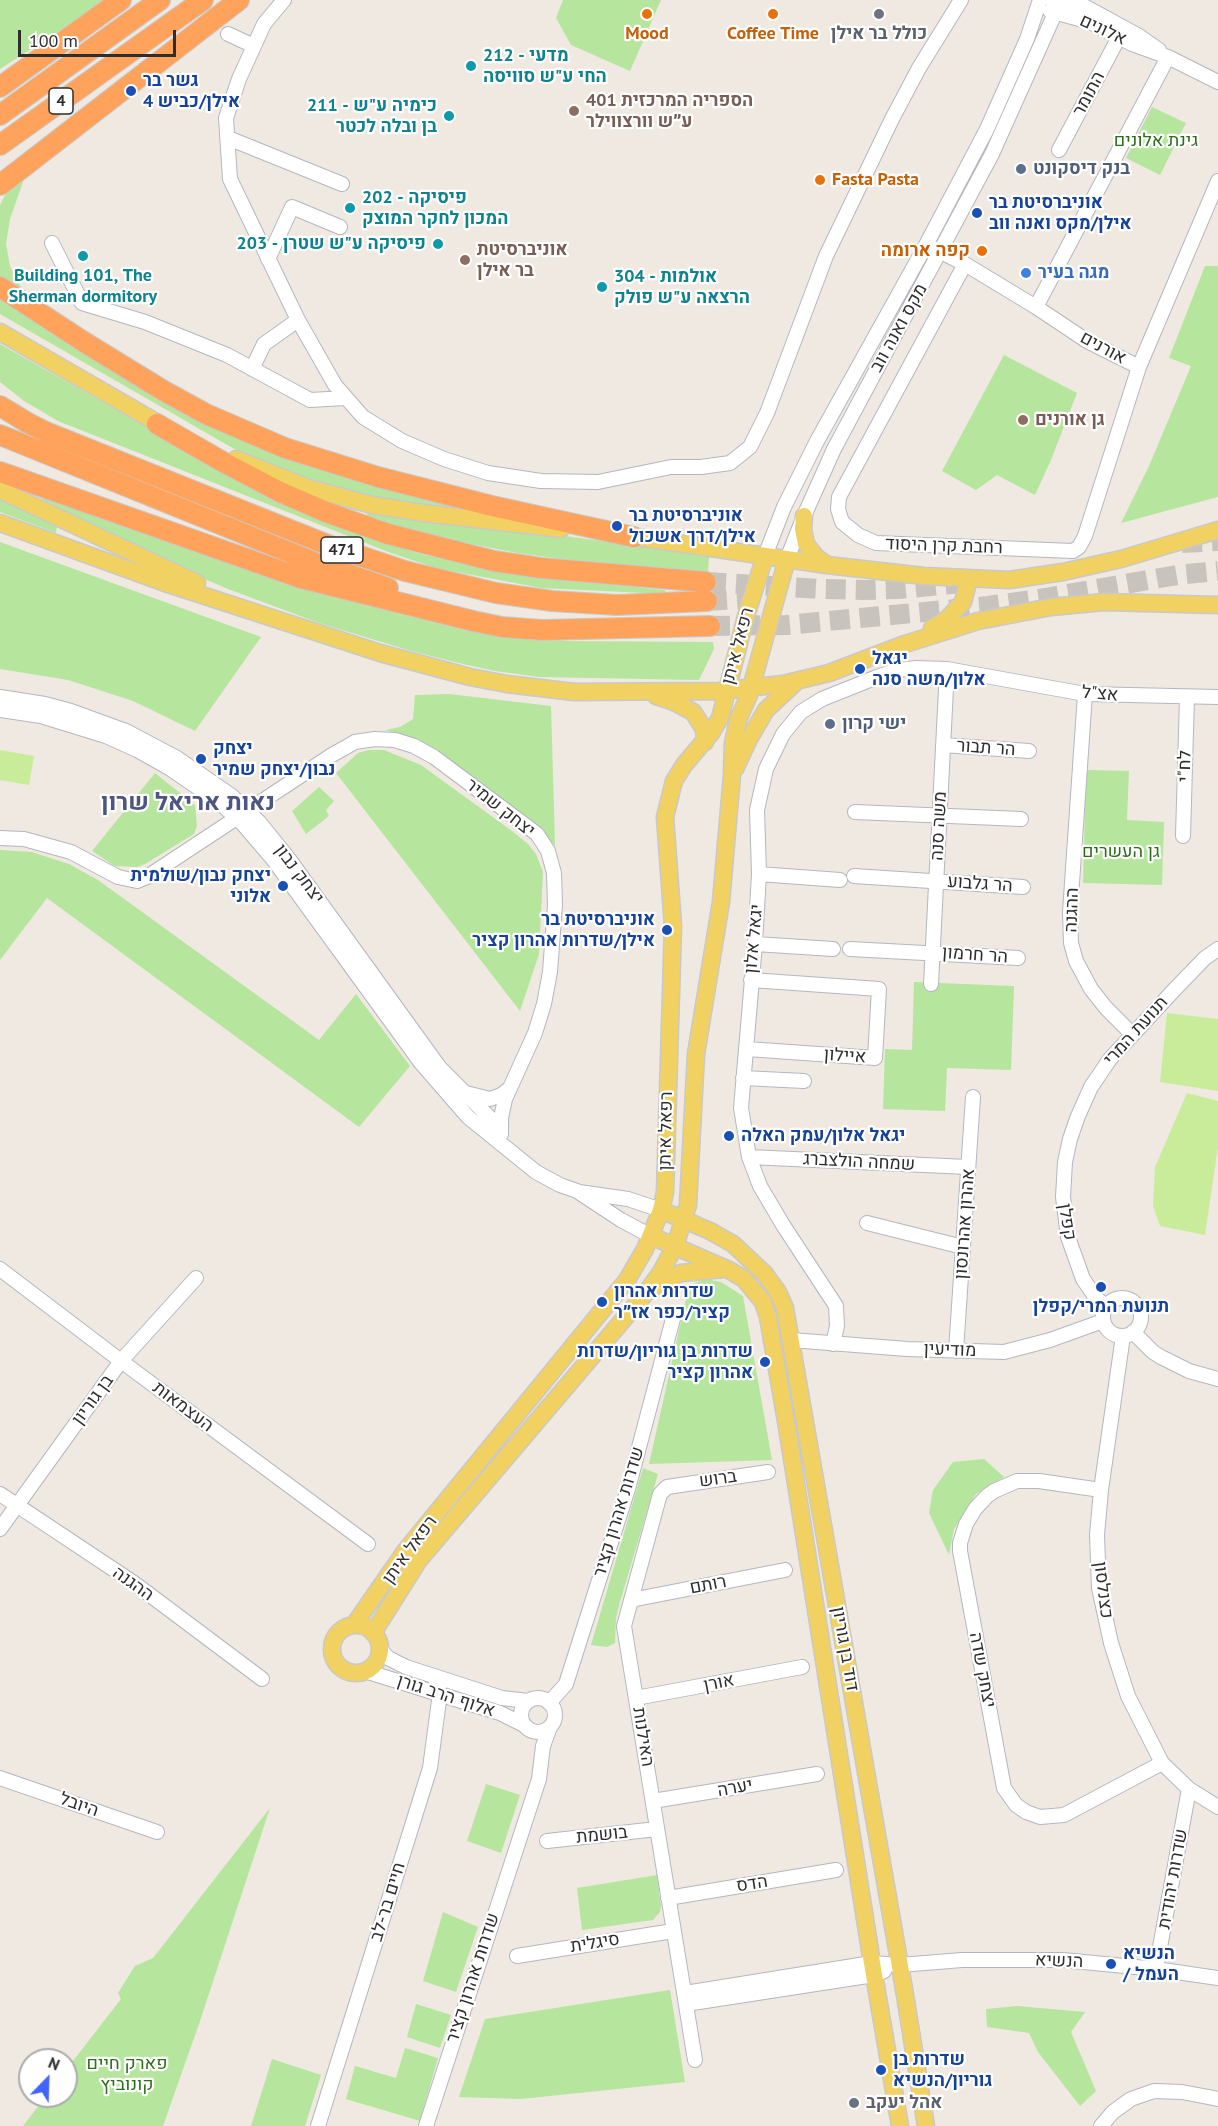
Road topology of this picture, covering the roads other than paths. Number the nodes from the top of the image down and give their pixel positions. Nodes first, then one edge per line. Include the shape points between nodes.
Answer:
1 (160, 0) edge
2 (203, 0) edge
3 (239, 0) edge
4 (284, 0) edge
5 (961, 0) edge
6 (1039, 3) edge
7 (113, 5) edge
8 (1059, 5) edge
9 (1085, 8) edge
10 (228, 34) dead end
11 (1119, 37) junction
12 (254, 46) junction
13 (122, 57) junction
14 (1168, 57) junction
15 (0, 76) edge
16 (1218, 82) edge
17 (0, 87) edge
18 (0, 115) edge
19 (228, 138) junction
20 (0, 145) edge
21 (1059, 150) dead end
22 (3, 178) edge
23 (1218, 181) edge
24 (342, 184) dead end
25 (340, 226) dead end
26 (52, 243) dead end
27 (926, 245) junction
28 (941, 252) junction
29 (268, 259) junction
30 (965, 264) junction
31 (0, 287) edge
32 (1036, 307) junction
33 (298, 320) junction
34 (0, 332) edge
35 (1138, 367) junction
36 (252, 369) junction
37 (346, 398) junction
38 (0, 405) edge
39 (157, 424) junction
40 (0, 435) edge
41 (0, 472) edge
42 (0, 490) edge
43 (804, 516) junction
44 (0, 522) edge
45 (1218, 530) edge
46 (634, 537) junction
47 (765, 556) junction
48 (787, 560) junction
49 (827, 565) junction
50 (969, 579) junction
51 (1218, 605) edge
52 (710, 626) tunnel mouth
53 (617, 629) junction
54 (320, 633) junction
55 (905, 644) junction
56 (735, 657) junction
57 (947, 669) junction
58 (984, 675) joint
59 (798, 681) junction
60 (751, 688) junction
61 (726, 690) junction
62 (639, 693) junction
63 (1085, 693) junction
64 (0, 697) edge
65 (1187, 697) junction
66 (1218, 697) edge
67 (0, 710) edge
68 (705, 742) junction
69 (943, 745) junction
70 (1029, 751) dead end
71 (732, 775) junction
72 (855, 812) dead end
73 (242, 814) junction
74 (940, 815) junction
75 (1021, 819) dead end
76 (1183, 836) dead end
77 (0, 838) edge
78 (759, 874) junction
79 (936, 881) junction
80 (1023, 887) dead end
81 (755, 944) junction
82 (832, 949) dead end
83 (850, 949) dead end
84 (1218, 949) edge
85 (932, 953) junction
86 (1018, 958) dead end
87 (751, 980) junction
88 (931, 984) dead end
89 (1132, 1034) junction
90 (747, 1049) junction
91 (743, 1078) junction
92 (804, 1081) dead end
93 (512, 1084) junction
94 (463, 1092) junction
95 (973, 1097) dead end
96 (1074, 1127) joint
97 (501, 1134) junction
98 (518, 1157) junction
99 (749, 1157) junction
100 (968, 1167) junction
101 (577, 1191) junction
102 (661, 1210) junction
103 (685, 1219) junction
104 (867, 1223) dead end
105 (651, 1236) junction
106 (675, 1246) junction
107 (963, 1247) junction
108 (0, 1269) edge
109 (729, 1270) junction
110 (196, 1278) dead end
111 (645, 1294) junction
112 (1106, 1306) junction
113 (674, 1315) dead end
114 (1103, 1321) junction
115 (1128, 1334) junction
116 (791, 1340) junction
117 (833, 1344) junction
118 (956, 1351) junction
119 (121, 1361) junction
120 (1218, 1379) edge
121 (768, 1472) dead end
122 (667, 1486) joint
123 (1101, 1490) junction
124 (0, 1494) edge
125 (16, 1506) junction
126 (0, 1529) edge
127 (368, 1544) dead end
128 (785, 1570) dead end
129 (631, 1600) junction
130 (354, 1625) junction
131 (373, 1633) junction
132 (380, 1649) junction
133 (802, 1667) dead end
134 (365, 1671) junction
135 (433, 1676) junction
136 (262, 1679) dead end
137 (440, 1693) junction
138 (636, 1698) junction
139 (528, 1701) junction
140 (549, 1703) junction
141 (526, 1727) junction
142 (550, 1727) junction
143 (542, 1761) junction
144 (1162, 1764) junction
145 (817, 1774) dead end
146 (0, 1778) edge
147 (1189, 1789) junction
148 (653, 1801) junction
149 (1216, 1802) edge
150 (657, 1829) junction
151 (157, 1832) dead end
152 (548, 1841) dead end
153 (836, 1870) dead end
154 (668, 1898) junction
155 (673, 1931) junction
156 (517, 1956) dead end
157 (900, 1965) junction
158 (873, 1969) junction
159 (1156, 1969) junction
160 (1218, 1978) edge
161 (685, 1999) junction
162 (695, 2060) dead end
163 (1218, 2099) edge
164 (318, 2126) edge
165 (426, 2126) edge
166 (900, 2126) edge
167 (926, 2126) edge
168 (1101, 2126) edge

1 - 18 highway, 4
2 - 13 highway, 4
3 - 22 highway
4 - 12 street via 264,24
5 - 37 street via 892,119 825,256 767,413 750,447 730,463 671,467 598,482 542,481 488,473 402,441 363,417
6 - 8 street, אלונים
6 - 27 street, מקס ואנה ווב via 987,129
7 - 15 highway
7 - 17 highway
8 - 9 street, אלונים
8 - 28 street, מקס ואנה ווב via 1002,135
9 - 11 street, אלונים
9 - 14 street, אלונים via 1139,36
10 - 12 street
11 - 14 street, אלונים
11 - 21 street, התומר
12 - 19 street via 226,118
13 - 20 highway, 4
13 - 22 highway
14 - 16 street, אלונים
14 - 32 street
19 - 24 street
19 - 29 street via 230,179
23 - 35 street, אורנים
25 - 29 street via 292,207
26 - 36 street via 82,303 145,322
27 - 28 street, אורנים
27 - 47 street, מקס ואנה ווב via 817,441
28 - 30 street, אורנים
28 - 43 street, מקס ואנה ווב via 834,449
29 - 33 street
30 - 32 street, אורנים
30 - 35 street, רחבת קרן היסוד via 839,497 842,522 858,535 876,543 1072,551 1079,547
31 - 46 highway via 164,391 285,448 378,477
32 - 35 street, אורנים via 1087,341
33 - 36 street via 264,344
33 - 37 street via 334,385
34 - 39 main road
36 - 37 street via 310,400
38 - 39 highway, 471 via 46,432 333,547 426,577 496,593 562,602 628,604 707,591 494,561 388,534 280,492
39 - 46 main road via 261,470 338,497 423,513
40 - 53 highway, 471 via 316,563 405,593 500,616
41 - 53 highway via 260,564 337,587 502,627
42 - 54 main road via 190,580
43 - 48 street, מקס ואנה ווב
43 - 49 main road via 806,544
44 - 54 main road via 168,584
45 - 50 main road via 1064,572 1009,580
46 - 47 main road
47 - 48 main road
47 - 56 main road, רפאל איתן
48 - 49 main road
48 - 60 main road, רפאל איתן
49 - 50 main road
50 - 55 main road via 956,612
51 - 55 main road via 1104,602 1051,607 978,621
52 - 53 highway, 471
54 - 62 main road via 435,668 507,684 574,692
55 - 59 main road via 846,668
56 - 60 main road via 741,676
56 - 61 main road, רפאל איתן
57 - 58 street, יגאל אלון
57 - 69 street, משה סנה
57 - 78 street, יגאל אלון via 898,670 822,699 796,717 775,748 764,777 758,810
58 - 63 street, אצ"ל
59 - 60 main road
59 - 71 main road via 762,716
60 - 61 main road
60 - 71 main road, רפאל איתן via 735,730
61 - 62 main road
61 - 68 main road, רפאל איתן via 720,718
62 - 68 main road via 674,702 693,712 704,729
63 - 65 street, אצ"ל
63 - 89 street, ההגנה via 1071,943 1091,989
64 - 73 street, יצחק נבון via 71,711 134,735 177,758 232,796
65 - 66 street, אצ"ל
65 - 76 street, לח"י
67 - 73 street, יצחק נבון via 41,716 106,736 137,750
68 - 102 main road, רפאל איתן via 674,781 665,817 673,926 665,1192
69 - 70 street, הר תבור
69 - 74 street, משה סנה
71 - 103 main road, רפאל איתן via 719,922 696,1054
72 - 74 street
73 - 77 street, יצחק שמיר via 137,881 118,877 70,852
73 - 93 street, יצחק שמיר via 355,742 395,740 434,757 537,834 548,851 554,873 550,972 536,1033
73 - 94 street, יצחק נבון via 289,859 434,1059
73 - 98 street, יצחק נבון via 421,1063 468,1117
74 - 75 street
74 - 79 street, משה סנה
78 - 79 street, הר גלבוע
78 - 81 street, יגאל אלון
79 - 80 street, הר גלבוע
79 - 85 street, משה סנה
81 - 82 street
81 - 87 street, יגאל אלון
83 - 85 street, הר חרמון
84 - 89 street, תנועת המרי
85 - 86 street, הר חרמון
85 - 88 street, משה סנה
87 - 90 street, יגאל אלון
87 - 90 street, איילון via 879,989 874,1058
89 - 96 street, תנועת המרי via 1091,1087
90 - 91 street, יגאל אלון
91 - 92 street
91 - 99 street, יגאל אלון via 741,1108
93 - 94 street via 490,1099
93 - 97 street, יצחק שמיר via 503,1108
94 - 97 street, יצחק נבון
95 - 100 street, אהרון אהרונסון
96 - 112 street, קפלן via 1065,1162 1065,1224 1083,1279
97 - 98 street, יצחק נבון
98 - 101 street, יצחק נבון via 547,1179
99 - 100 street, שמחה הולצברג
99 - 117 street, יגאל אלון via 768,1201 836,1306
100 - 107 street, אהרון אהרונסון
101 - 102 street, יצחק נבון via 628,1199
101 - 105 street, יצחק נבון
102 - 103 main road, יצחק נבון
102 - 105 main road, רפאל איתן
103 - 106 main road, רפאל איתן
103 - 116 main road, דוד בן גוריון via 733,1244 765,1274 785,1308
104 - 107 street
105 - 106 main road, דוד בן גוריון
105 - 130 main road, רפאל איתן via 627,1280 406,1550
106 - 109 main road, דוד בן גוריון
106 - 111 main road, רפאל איתן
107 - 118 street, אהרון אהרונסון
108 - 119 street, העצמאות
109 - 111 main road via 681,1273
109 - 158 main road, דוד בן גוריון via 756,1291 768,1317
110 - 119 street, בן גוריון
111 - 131 main road, רפאל איתן via 427,1551
112 - 114 street
112 - 115 street via 1115,1299 1127,1299 1137,1305 1139,1324
113 - 140 street, שדרות אהרון קציר via 628,1489 566,1684
114 - 115 street via 1113,1334
114 - 118 street, מודיעין via 1004,1352
115 - 120 street via 1161,1358
115 - 123 street, כצנלסון
116 - 117 street, מודיעין
116 - 157 main road, דוד בן גוריון
117 - 118 street, מודיעין
119 - 125 street, בן גוריון
119 - 127 street, העצמאות
121 - 122 street, ברוש
122 - 129 street, האילנות via 660,1494
123 - 144 street, כצנלסון via 1097,1535 1099,1588 1111,1642 1128,1696
123 - 144 street, יצחק שדה via 1017,1481 987,1496 966,1524 960,1551 1004,1788 1026,1812 1040,1817 1064,1815
124 - 125 street, ההגנה
125 - 126 street, בן גוריון
125 - 136 street, ההגנה via 134,1583
128 - 129 street, רותם
129 - 138 street, האילנות via 624,1626
130 - 131 main road
130 - 134 main road via 336,1635 333,1656 348,1672
131 - 132 main road
132 - 134 main road via 377,1660
132 - 135 street, אלוף הרב גורן via 388,1658
133 - 138 street, אורן
134 - 137 street, אלוף הרב גורן
135 - 137 street, חיים בר-לב
135 - 139 street, אלוף הרב גורן via 502,1698
137 - 141 street, אלוף הרב גורן via 511,1717
137 - 164 street, חיים בר-לב via 430,1768
138 - 148 street, האילנות
139 - 140 street via 539,1698
139 - 141 street via 521,1710
140 - 142 street via 555,1718
141 - 142 street via 539,1732
141 - 143 street
142 - 143 street, שדרות אהרון קציר
143 - 165 street, שדרות אהרון קציר
144 - 147 street, כצנלסון
145 - 148 street, יערה
146 - 151 street, היובל
147 - 149 street, כצנלסון
147 - 159 street, שדרות יהודית
148 - 150 street, האילנות
150 - 152 street, בושמת
150 - 154 street, האילנות
153 - 154 street, הדס
154 - 155 street, האילנות
155 - 156 street, סיגלית
155 - 161 street, האילנות
157 - 158 street
157 - 159 street, הנשיא via 962,1960 1063,1960
157 - 167 main road, דוד בן גוריון
158 - 161 street
158 - 166 main road, דוד בן גוריון
159 - 160 street, הנשיא
161 - 162 street, האילנות
163 - 168 street via 1154,2091 1131,2099

